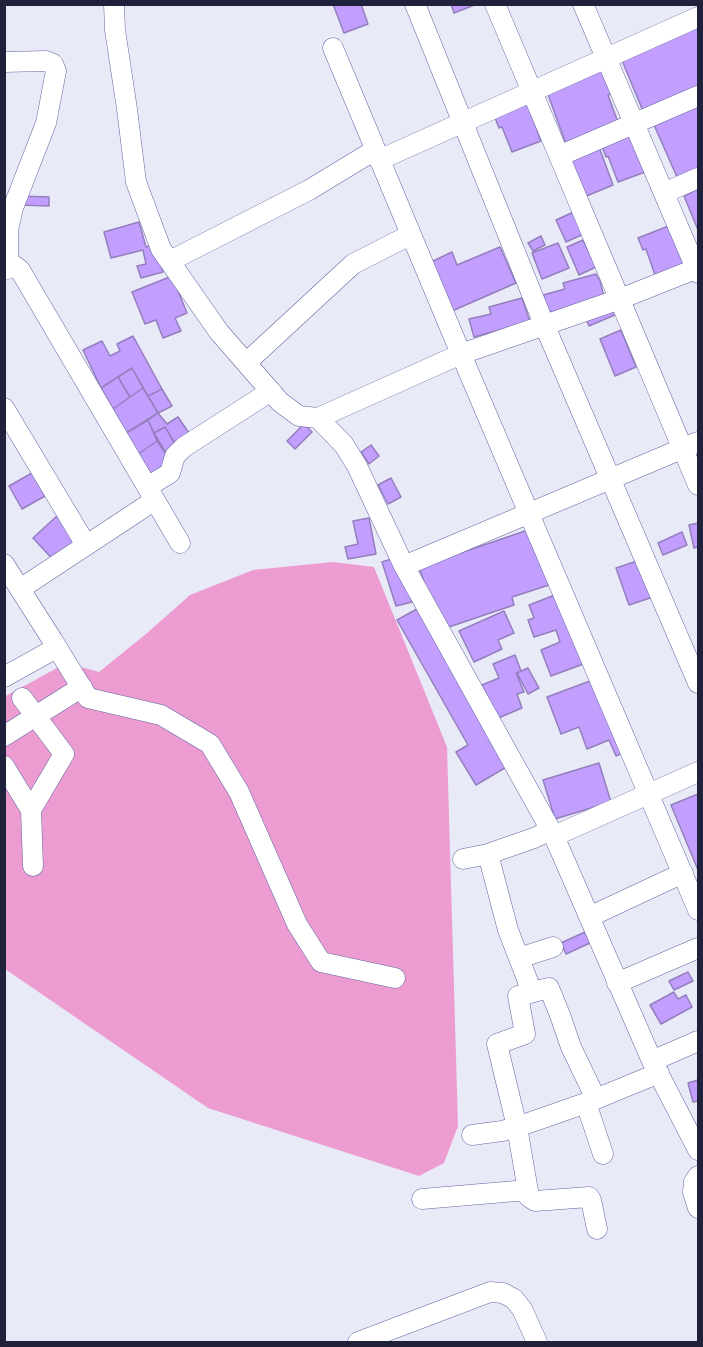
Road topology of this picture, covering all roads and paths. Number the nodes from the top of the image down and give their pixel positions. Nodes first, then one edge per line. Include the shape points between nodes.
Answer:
1 (114, 4) edge
2 (415, 4) edge
3 (495, 4) edge
4 (583, 4) edge
5 (699, 17) edge
6 (333, 48) dead end
7 (607, 59) junction
8 (4, 62) edge
9 (532, 92) junction
10 (699, 96) edge
11 (464, 123) junction
12 (635, 124) junction
13 (377, 155) junction
14 (559, 156) junction
15 (699, 178) edge
16 (664, 193) junction
17 (410, 235) junction
18 (170, 261) junction
19 (6, 268) edge
20 (698, 270) edge
21 (620, 299) junction
22 (544, 324) junction
23 (461, 354) junction
24 (246, 363) junction
25 (271, 391) junction
26 (4, 408) edge
27 (318, 418) junction
28 (691, 446) edge
29 (611, 479) junction
30 (699, 485) edge
31 (151, 494) junction
32 (529, 513) junction
33 (180, 543) dead end
34 (86, 545) junction
35 (4, 564) edge
36 (404, 566) junction
37 (20, 589) junction
38 (53, 641) junction
39 (4, 677) edge
40 (699, 683) edge
41 (82, 687) junction
42 (22, 698) dead end
43 (37, 715) junction
44 (4, 736) edge
45 (4, 766) edge
46 (699, 772) edge
47 (649, 794) junction
48 (31, 810) junction
49 (553, 833) junction
50 (488, 854) junction
51 (463, 860) dead end
52 (33, 866) dead end
53 (683, 873) junction
54 (699, 909) edge
55 (589, 917) junction
56 (553, 947) dead end
57 (699, 948) edge
58 (519, 958) junction
59 (395, 978) dead end
60 (617, 983) junction
61 (532, 992) junction
62 (699, 1041) edge
63 (655, 1067) junction
64 (591, 1101) junction
65 (517, 1127) junction
66 (472, 1135) dead end
67 (699, 1150) edge
68 (603, 1154) dead end
69 (699, 1176) edge
70 (528, 1190) junction
71 (422, 1199) dead end
72 (699, 1208) edge
73 (597, 1229) dead end
74 (358, 1342) edge
75 (537, 1342) edge

1 - 18 street via 136,182 161,249
2 - 11 street
3 - 9 street
4 - 7 street
5 - 7 street
6 - 13 street
7 - 9 street
7 - 12 street
8 - 19 street via 46,61 56,71 46,123 13,208
9 - 11 street
9 - 14 street
10 - 12 street
11 - 13 street
11 - 22 street
12 - 14 street
12 - 16 street
13 - 17 street
13 - 18 street
14 - 21 street
15 - 16 street
16 - 20 street
17 - 23 street
17 - 24 street via 353,264
18 - 24 street via 219,332
19 - 31 street via 15,266 20,270
20 - 21 street
21 - 22 street
21 - 28 street
22 - 23 street
22 - 29 street
23 - 27 street
23 - 32 street
24 - 25 street
25 - 27 street via 299,416
25 - 31 street via 184,447 175,456 170,473
26 - 34 street
27 - 36 street via 344,445 357,466
28 - 29 street
28 - 30 street
29 - 32 street
29 - 40 street
31 - 33 street
31 - 34 street
32 - 36 street
32 - 47 street
34 - 37 street
35 - 37 street
36 - 49 street
37 - 38 street
38 - 39 street via 49,652
38 - 41 street
41 - 43 street
41 - 59 street via 88,698 162,715 210,744 239,792 297,924 321,962
42 - 43 street
43 - 44 street
43 - 48 street via 64,754
45 - 48 street
46 - 47 street
47 - 49 street
47 - 53 street
48 - 52 street
49 - 50 street
49 - 55 street
50 - 51 street
50 - 58 street
53 - 54 street
53 - 55 street
55 - 60 street
56 - 58 street
57 - 60 street
58 - 61 street
60 - 63 street
61 - 64 street via 549,988
61 - 65 street via 518,996 525,1034 497,1044
62 - 63 street
63 - 64 street
63 - 67 street
64 - 65 street
64 - 68 street
65 - 66 street
65 - 70 street
69 - 72 street via 693,1192
70 - 71 street
70 - 73 street via 532,1200 589,1197
74 - 75 street via 490,1292 514,1299

